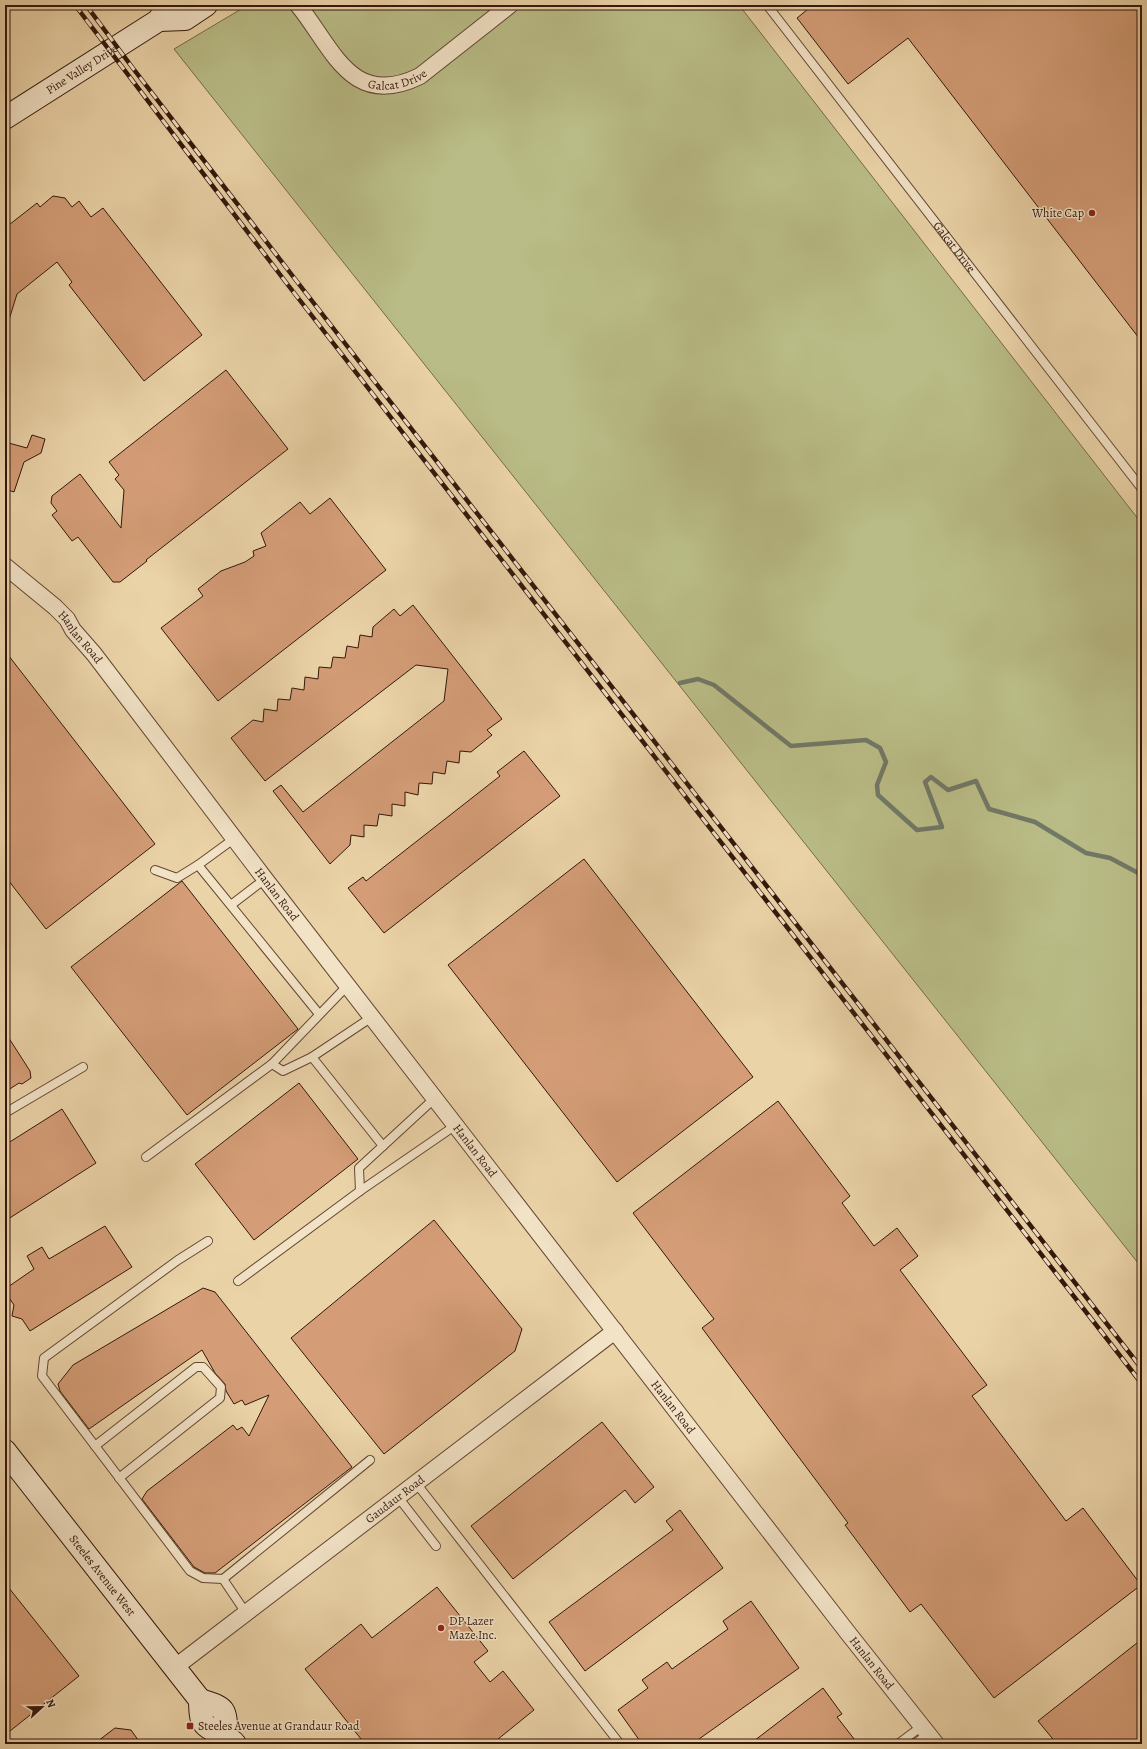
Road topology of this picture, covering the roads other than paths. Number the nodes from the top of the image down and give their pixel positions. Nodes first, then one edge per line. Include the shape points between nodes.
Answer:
1 (206, 5) edge
2 (298, 5) edge
3 (510, 5) edge
4 (767, 5) edge
5 (163, 12) edge
6 (5, 118) edge
7 (1142, 489) edge
8 (5, 566) edge
9 (235, 838) junction
10 (198, 865) junction
11 (155, 870) dead end
12 (265, 879) junction
13 (231, 905) junction
14 (348, 985) junction
15 (319, 1014) junction
16 (372, 1017) junction
17 (312, 1057) junction
18 (272, 1064) junction
19 (83, 1066) dead end
20 (435, 1098) junction
21 (5, 1113) edge
22 (456, 1125) junction
23 (383, 1146) junction
24 (146, 1157) dead end
25 (360, 1191) junction
26 (208, 1241) dead end
27 (238, 1281) dead end
28 (615, 1330) junction
29 (95, 1446) junction
30 (5, 1451) edge
31 (370, 1460) dead end
32 (119, 1478) junction
33 (416, 1483) junction
34 (398, 1497) junction
35 (436, 1546) dead end
36 (223, 1579) junction
37 (246, 1613) junction
38 (174, 1668) junction
39 (929, 1735) edge
40 (231, 1740) edge
41 (620, 1744) edge
42 (898, 1744) edge
43 (915, 1744) edge

1 - 5 main road, Pine Valley Drive via 185,19
2 - 3 street, Galcat Drive via 341,66 356,78 371,84 386,85 409,81 420,76
4 - 7 lane, Galcat Drive
5 - 6 main road, Pine Valley Drive
8 - 9 street, Hanlan Road via 45,597 67,619
9 - 10 lane
9 - 12 street, Hanlan Road
10 - 11 lane via 177,878
10 - 13 lane
12 - 13 lane
12 - 14 street, Hanlan Road
13 - 15 lane
14 - 15 lane
14 - 16 street, Hanlan Road
15 - 18 lane
16 - 17 lane
16 - 20 street, Hanlan Road
17 - 18 lane via 283,1071
17 - 23 lane
18 - 24 lane
19 - 21 lane
20 - 22 street, Hanlan Road
20 - 23 lane
22 - 25 lane
22 - 28 street, Hanlan Road
23 - 25 lane via 359,1168
25 - 27 lane
26 - 29 lane via 44,1358 42,1376
28 - 33 street, Gaudaur Road
28 - 39 street, Hanlan Road
29 - 32 lane
29 - 32 lane via 196,1366 203,1366 221,1387 220,1398
30 - 38 main road, Steeles Avenue West
31 - 36 lane
32 - 36 lane via 190,1570 204,1578
33 - 34 street, Gaudaur Road
33 - 41 lane
34 - 35 lane
34 - 37 street, Gaudaur Road
36 - 37 lane
37 - 38 street, Gaudaur Road
38 - 40 main road, Steeles Avenue West via 200,1700 220,1706 226,1715
39 - 42 lane
39 - 43 lane

